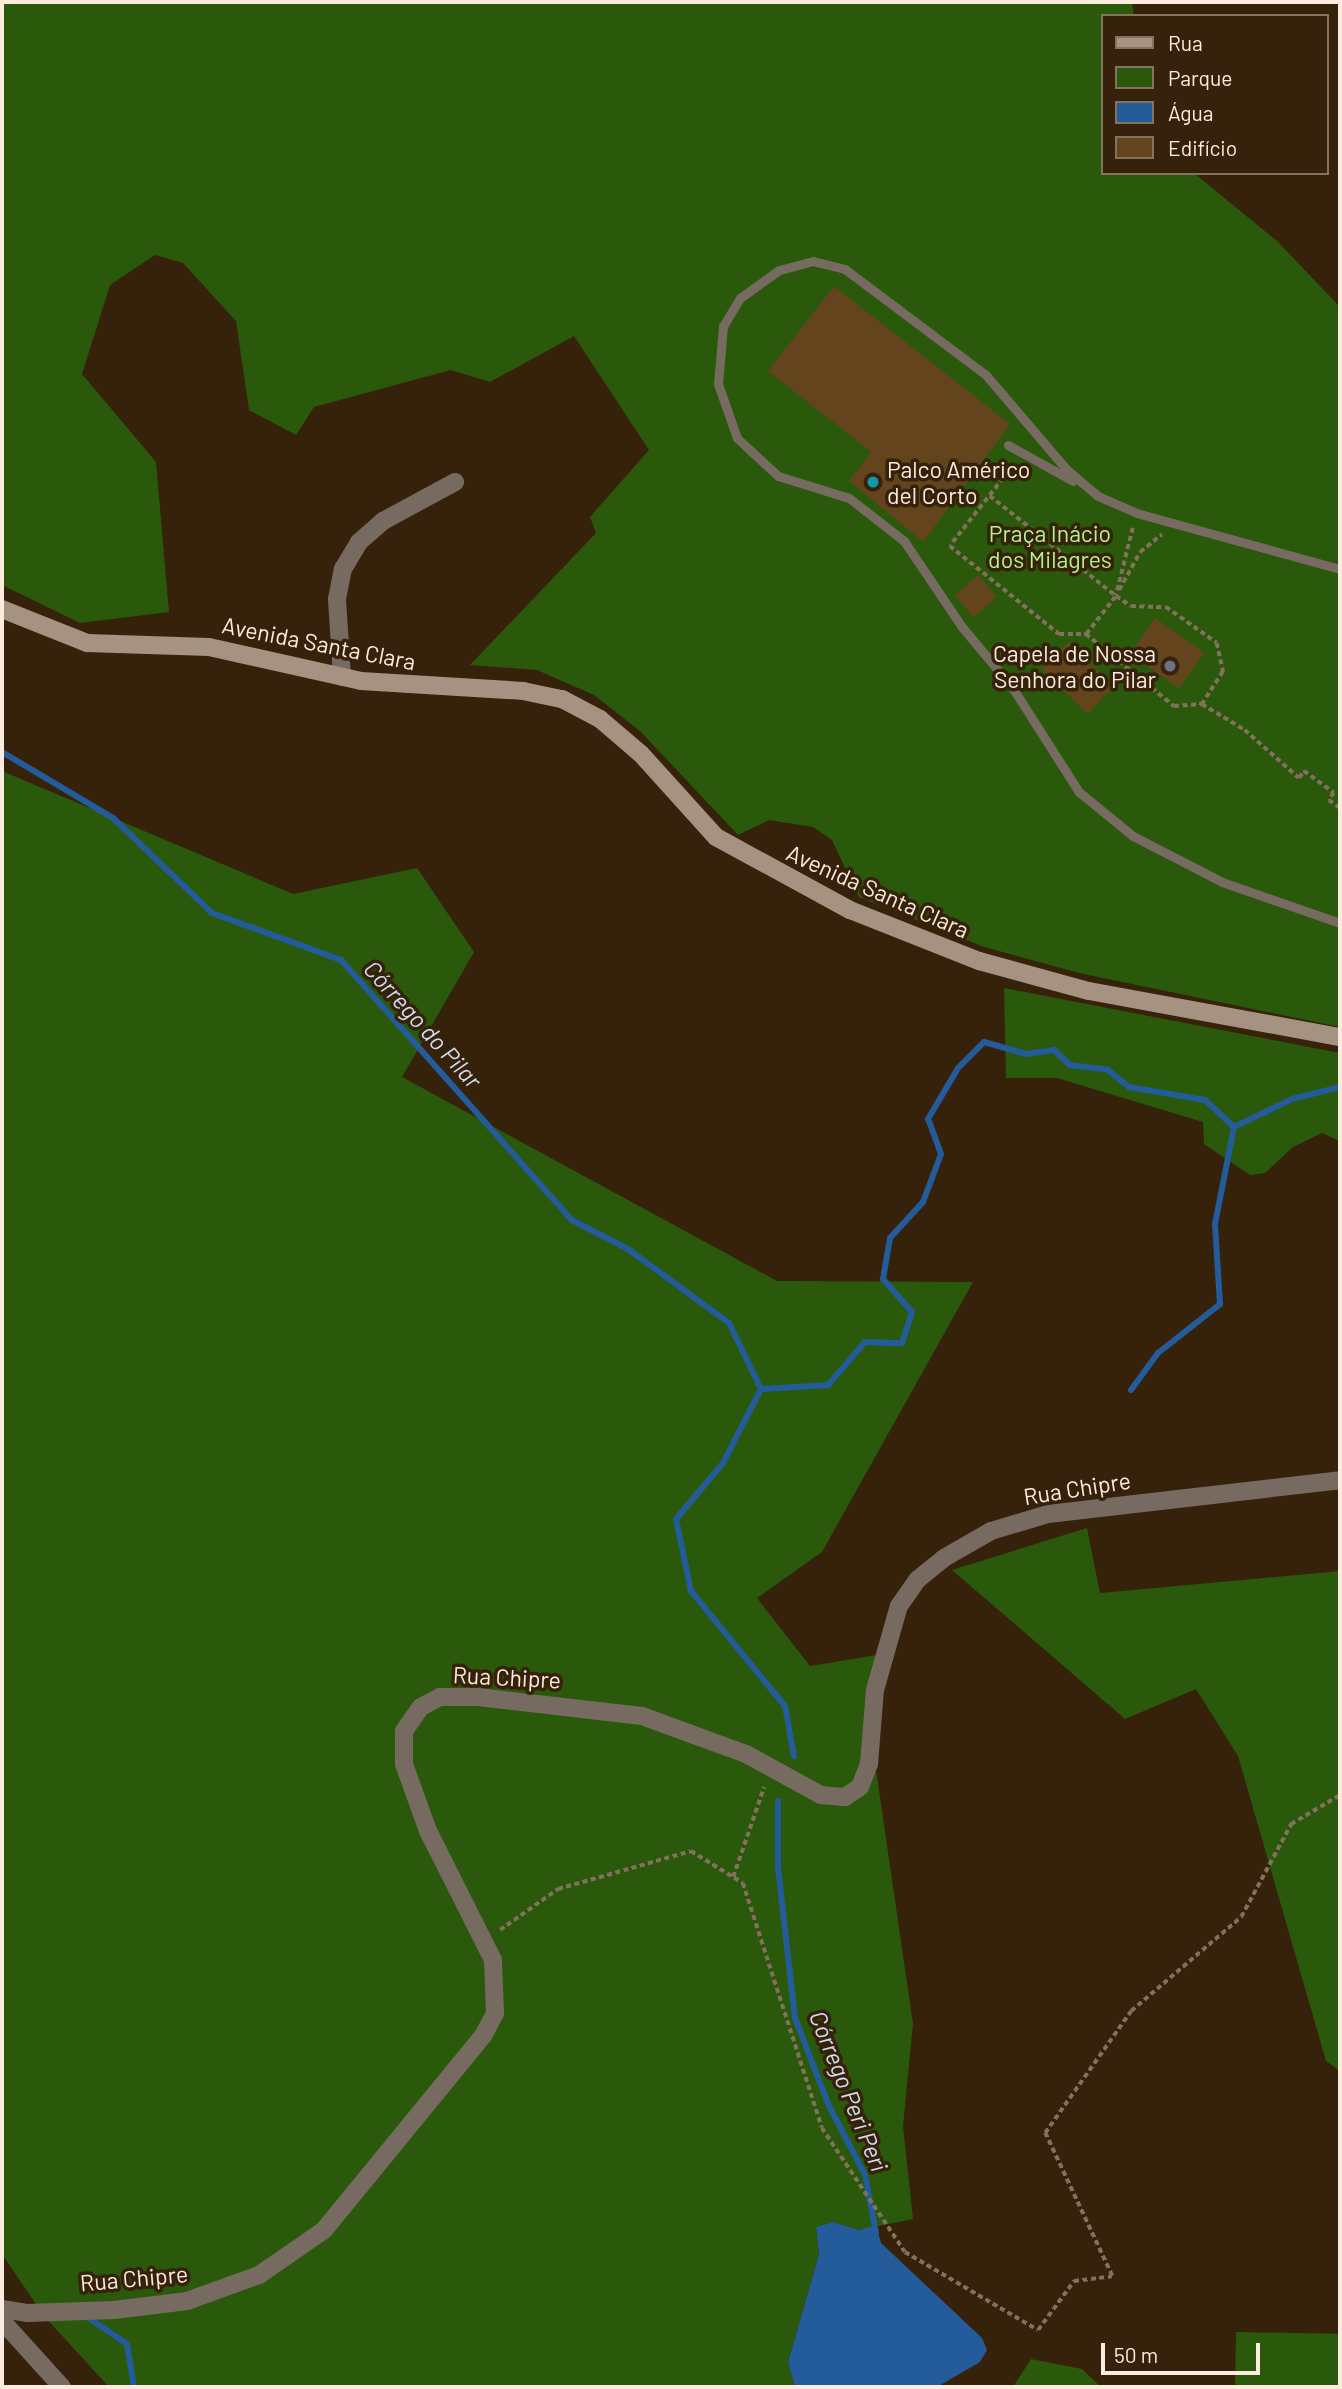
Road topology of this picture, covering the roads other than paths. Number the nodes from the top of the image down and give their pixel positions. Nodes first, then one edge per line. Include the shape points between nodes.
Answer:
1 (1009, 446) dead end
2 (455, 482) dead end
3 (1084, 487) junction
4 (1340, 569) edge
5 (2, 609) edge
6 (342, 677) junction
7 (1340, 923) edge
8 (1340, 1037) edge
9 (1340, 1480) edge
10 (2, 2309) edge
11 (27, 2313) junction
12 (2, 2323) edge
13 (62, 2387) edge

1 - 3 lane
2 - 6 street via 383,521 359,542 343,569 337,599
3 - 4 lane via 1137,513
3 - 7 lane via 986,375 845,269 813,261 779,270 740,298 723,326 718,384 737,438 778,476 849,498 904,541 962,627 1012,687 1063,776 1079,792 1133,835 1222,882
5 - 6 street, Avenida Santa Clara via 87,643 209,647
6 - 8 street, Avenida Santa Clara via 562,699 600,719 641,754 716,837 850,910 979,961 1089,991
9 - 11 street, Rua Chipre via 1083,1507 1012,1523 971,1541 917,1580 899,1606 886,1639 869,1764 860,1787 833,1798 746,1754 642,1716 491,1698 440,1698 421,1707 404,1731 404,1764 428,1831 484,1940 498,1987 495,2013 484,2036 346,2206 299,2252 259,2275 187,2301
10 - 11 street, Rua Chipre
11 - 12 street
12 - 13 street

